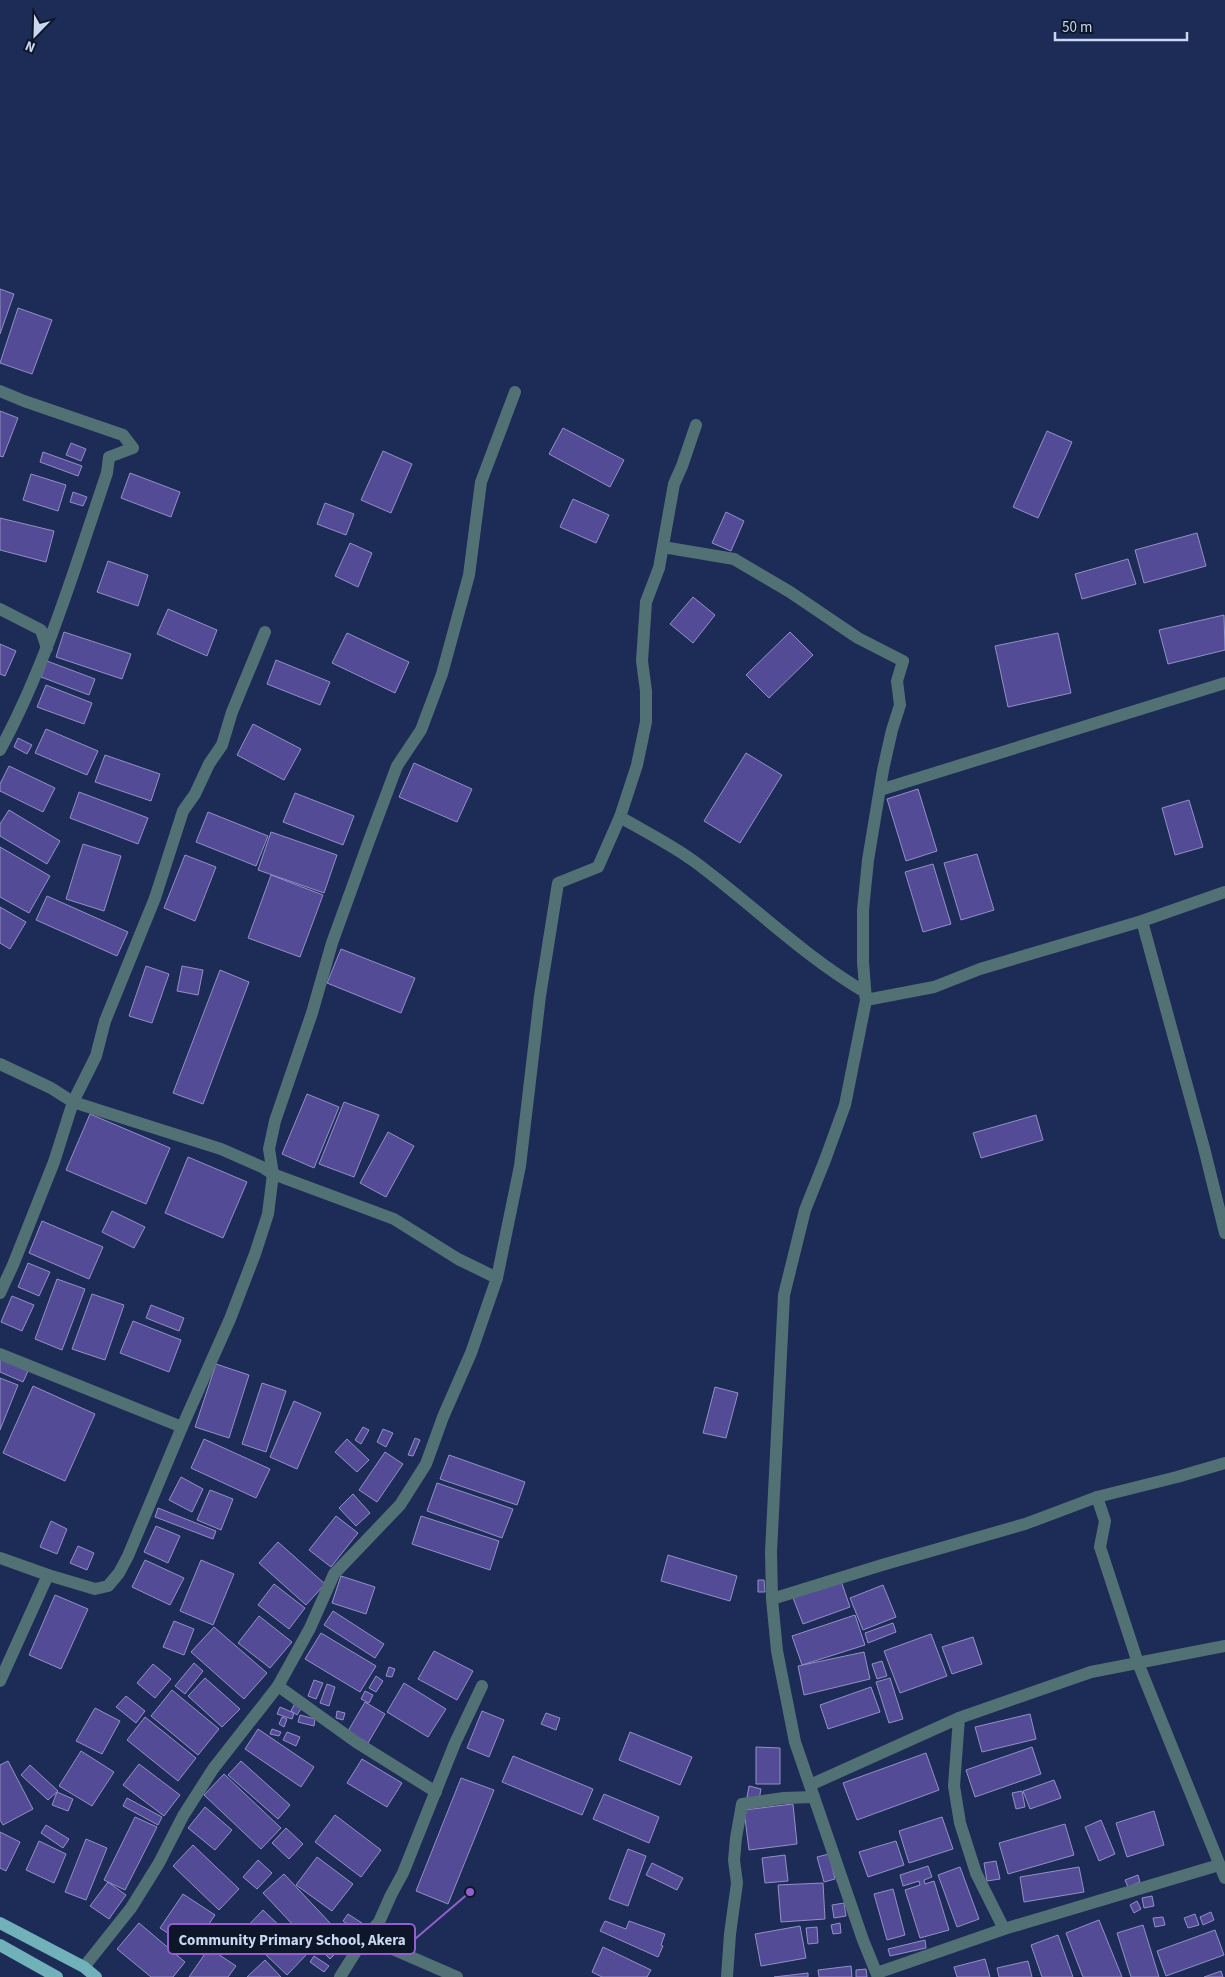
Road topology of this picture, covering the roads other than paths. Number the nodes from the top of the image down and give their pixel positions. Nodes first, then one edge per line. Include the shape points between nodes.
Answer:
1 (0, 390) edge
2 (515, 392) dead end
3 (696, 425) dead end
4 (663, 547) junction
5 (0, 609) edge
6 (265, 632) dead end
7 (47, 648) junction
8 (1225, 682) edge
9 (0, 750) edge
10 (880, 790) junction
11 (620, 816) junction
12 (1225, 892) edge
13 (1142, 921) junction
14 (866, 1000) junction
15 (0, 1064) edge
16 (73, 1102) junction
17 (273, 1174) junction
18 (1225, 1233) edge
19 (497, 1278) junction
20 (0, 1293) edge
21 (0, 1354) edge
22 (182, 1427) junction
23 (1225, 1463) edge
24 (1096, 1497) junction
25 (0, 1558) edge
26 (48, 1576) junction
27 (772, 1599) junction
28 (1225, 1646) edge
29 (1138, 1663) junction
30 (0, 1680) edge
31 (278, 1686) junction
32 (482, 1686) dead end
33 (959, 1718) junction
34 (812, 1791) junction
35 (436, 1792) junction
36 (1219, 1865) junction
37 (1225, 1878) edge
38 (0, 1923) edge
39 (1004, 1929) junction
40 (364, 1937) junction
41 (0, 1945) edge
42 (84, 1967) junction
43 (878, 1975) edge
44 (57, 1977) edge
45 (96, 1977) edge
46 (340, 1977) edge
47 (457, 1977) edge
48 (727, 1977) edge

1 - 7 street via 122,435 133,448 108,457 107,473
2 - 17 street via 480,482 469,575 442,674 421,730 397,766 332,943 312,1014 275,1121 269,1149
3 - 4 street via 674,484
4 - 10 street via 734,559 858,638 903,661 897,681 900,705
4 - 11 street via 646,602 642,661 646,722 637,765
5 - 7 street via 42,630
6 - 16 street via 222,745 183,811 155,898 106,1021 96,1056
7 - 9 street via 21,712
8 - 10 street
10 - 14 street via 863,910
11 - 14 street via 694,861 794,944 865,992
11 - 19 street via 598,867 558,883 540,996 520,1166
12 - 13 street
13 - 14 street via 980,969 934,987
13 - 18 street
14 - 27 street via 845,1105 805,1210 784,1295
15 - 16 street
16 - 17 street via 221,1149
16 - 20 street via 54,1162
17 - 19 street via 394,1219 458,1259
17 - 22 street via 268,1214 255,1254 230,1320
19 - 31 street via 426,1464 400,1505 334,1574 310,1628
21 - 22 street
22 - 26 street via 128,1556 108,1586 95,1589
23 - 24 street
24 - 27 street via 1025,1524
24 - 29 street via 1104,1521 1100,1547
25 - 26 street
26 - 30 street
27 - 34 street via 777,1651 795,1742
28 - 29 street
29 - 33 street via 1091,1672
29 - 36 street
31 - 35 street via 356,1742
31 - 42 street via 213,1768 131,1908
32 - 35 street
33 - 34 street
33 - 39 street via 954,1786 960,1824 976,1873
34 - 43 street via 862,1940
34 - 48 street via 742,1804 735,1845 737,1883
35 - 40 street via 379,1922
36 - 37 street
36 - 39 street
38 - 42 main road
39 - 43 street
40 - 46 street
40 - 47 street
41 - 44 main road
42 - 45 main road

